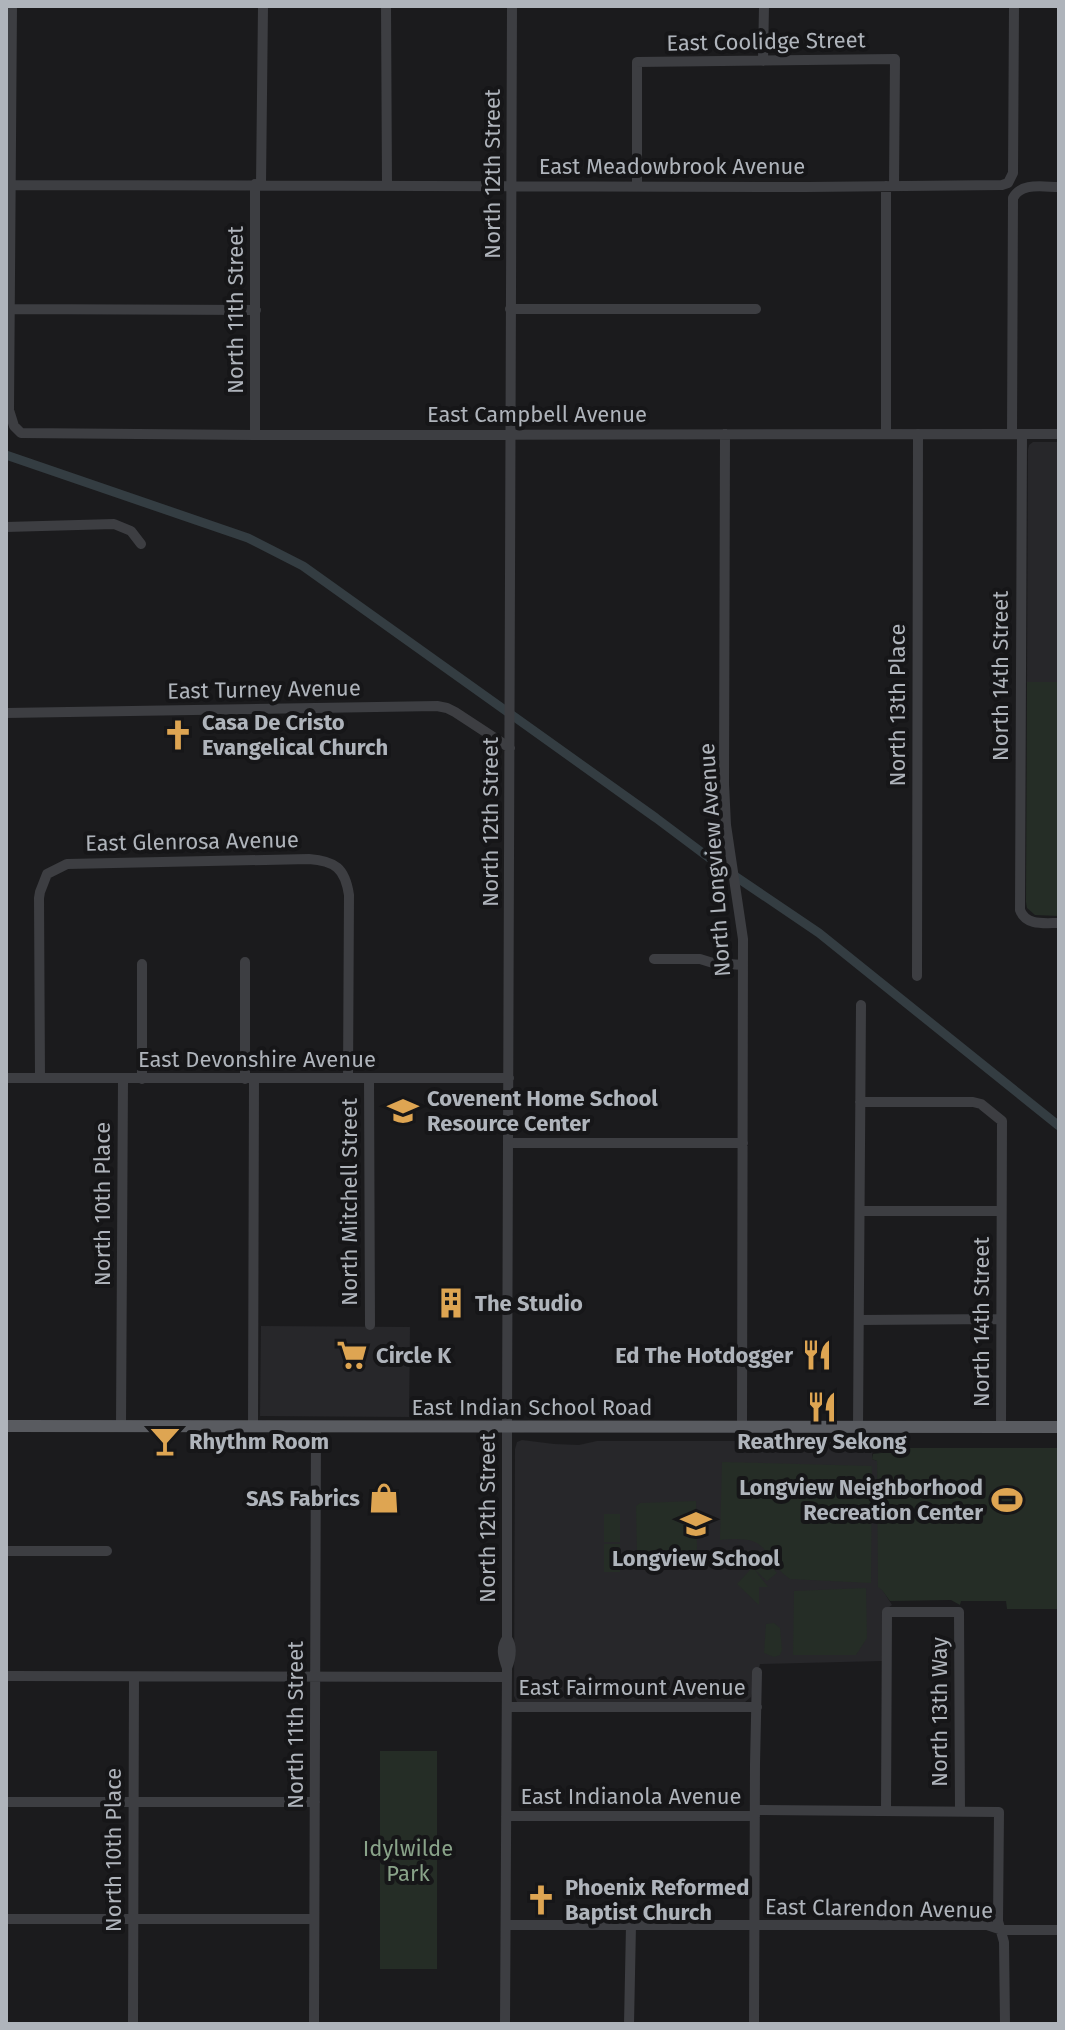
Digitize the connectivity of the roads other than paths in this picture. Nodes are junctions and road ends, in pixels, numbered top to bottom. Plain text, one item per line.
1 (12, 6) edge
2 (263, 6) edge
3 (386, 6) edge
4 (512, 6) edge
5 (764, 6) edge
6 (1014, 6) edge
7 (763, 61) junction
8 (258, 184) junction
9 (8, 185) edge
10 (387, 185) junction
11 (512, 185) junction
12 (637, 186) junction
13 (890, 186) junction
14 (1059, 187) edge
15 (8, 309) edge
16 (510, 309) junction
17 (756, 309) dead end
18 (256, 310) junction
19 (511, 434) junction
20 (725, 434) junction
21 (886, 434) junction
22 (918, 434) junction
23 (1017, 434) junction
24 (1059, 434) edge
25 (255, 435) junction
26 (6, 527) edge
27 (141, 544) dead end
28 (6, 713) edge
29 (510, 748) junction
30 (1059, 923) edge
31 (654, 959) dead end
32 (245, 962) dead end
33 (142, 964) dead end
34 (743, 965) junction
35 (917, 976) dead end
36 (861, 1005) dead end
37 (6, 1078) edge
38 (40, 1078) junction
39 (348, 1078) junction
40 (369, 1078) junction
41 (509, 1078) junction
42 (123, 1079) junction
43 (142, 1079) junction
44 (250, 1079) junction
45 (860, 1102) junction
46 (509, 1143) junction
47 (743, 1143) junction
48 (860, 1211) junction
49 (1001, 1211) junction
50 (1001, 1319) junction
51 (859, 1320) junction
52 (370, 1325) dead end
53 (6, 1426) edge
54 (121, 1426) junction
55 (742, 1426) junction
56 (253, 1427) junction
57 (316, 1427) junction
58 (858, 1427) junction
59 (1001, 1427) junction
60 (1059, 1427) edge
61 (507, 1428) junction
62 (6, 1551) edge
63 (107, 1551) dead end
64 (507, 1672) junction
65 (757, 1672) dead end
66 (6, 1676) edge
67 (316, 1676) junction
68 (134, 1677) junction
69 (507, 1707) junction
70 (757, 1707) junction
71 (6, 1802) edge
72 (134, 1802) junction
73 (315, 1802) junction
74 (886, 1811) junction
75 (960, 1812) junction
76 (755, 1813) junction
77 (506, 1816) junction
78 (133, 1918) junction
79 (6, 1919) edge
80 (314, 1919) junction
81 (506, 1925) junction
82 (631, 1925) junction
83 (754, 1925) junction
84 (1002, 1930) junction
85 (1059, 1930) edge
86 (133, 2024) edge
87 (314, 2024) edge
88 (505, 2024) edge
89 (629, 2024) edge
90 (754, 2024) edge
91 (1005, 2024) edge

1 - 9 street
2 - 8 street, North 11th Street
3 - 10 street
4 - 11 street, North 12th Street
5 - 7 street
6 - 13 street, East Meadowbrook Avenue
7 - 12 street, East Coolidge Street
7 - 13 street, East Coolidge Street
8 - 9 street, East Meadowbrook Avenue
8 - 10 street, East Meadowbrook Avenue
8 - 18 street, North 11th Street
9 - 15 street
10 - 11 street, East Meadowbrook Avenue
11 - 12 street, East Meadowbrook Avenue
11 - 16 street, North 12th Street
12 - 13 street, East Meadowbrook Avenue
13 - 21 street
14 - 23 street, North 14th Street
15 - 18 street
15 - 25 street, East Campbell Avenue
16 - 17 street
16 - 19 street, North 12th Street
18 - 25 street, North 11th Street
19 - 20 street, East Campbell Avenue
19 - 25 street, East Campbell Avenue
19 - 29 street, North 12th Street
20 - 21 street, East Campbell Avenue
20 - 34 street, North Longview Avenue
21 - 22 street, East Campbell Avenue
22 - 23 street, East Campbell Avenue
22 - 35 street, North 13th Place
23 - 24 street, East Campbell Avenue
23 - 30 street, North 14th Street
26 - 27 street
28 - 29 street, East Turney Avenue
29 - 41 street, North 12th Street
31 - 34 street
32 - 44 street
33 - 43 street
34 - 47 street, North Longview Avenue
36 - 45 street
37 - 38 street, East Devonshire Avenue
38 - 39 street, East Glenrosa Avenue
38 - 42 street, East Devonshire Avenue
39 - 40 street, East Devonshire Avenue
39 - 44 street, East Devonshire Avenue
40 - 41 street, East Devonshire Avenue
40 - 52 street, North Mitchell Street
41 - 46 street, North 12th Street
42 - 43 street, East Devonshire Avenue
42 - 54 street, North 10th Place
43 - 44 street, East Devonshire Avenue
44 - 56 street
45 - 48 street
45 - 49 street, North 14th Street
46 - 47 street
46 - 61 street, North 12th Street
47 - 55 street, North Longview Avenue
48 - 49 street
48 - 51 street
49 - 50 street, North 14th Street
50 - 51 street
50 - 59 street, North 14th Street
51 - 58 street
53 - 54 main road, East Indian School Road
54 - 56 main road, East Indian School Road
55 - 58 main road, East Indian School Road
55 - 61 main road, East Indian School Road
56 - 57 main road, East Indian School Road
57 - 61 main road, East Indian School Road
57 - 67 street, North 11th Street
58 - 59 main road, East Indian School Road
59 - 60 main road, East Indian School Road
61 - 64 street, North 12th Street
62 - 63 street
64 - 67 street, East Fairmount Avenue
64 - 69 street, North 12th Street
65 - 70 street
66 - 68 street, East Fairmount Avenue
67 - 68 street, East Fairmount Avenue
67 - 73 street, North 11th Street
68 - 72 street, North 10th Place
69 - 70 street, East Fairmount Avenue
69 - 77 street, North 12th Street
70 - 76 street
71 - 72 street
72 - 73 street
72 - 78 street, North 10th Place
73 - 80 street, North 11th Street
74 - 75 street, East Indianola Avenue
74 - 75 street, North 13th Way
74 - 76 street, East Indianola Avenue
75 - 84 street, East Indianola Avenue
76 - 77 street, East Indianola Avenue
76 - 83 street
77 - 81 street, North 12th Street
78 - 79 street
78 - 80 street
78 - 86 street, North 10th Place
80 - 87 street, North 11th Street
81 - 82 street, East Clarendon Avenue
81 - 88 street, North 12th Street
82 - 83 street, East Clarendon Avenue
82 - 89 street
83 - 84 street, East Clarendon Avenue
83 - 90 street
84 - 85 street, East Clarendon Avenue
84 - 91 street

